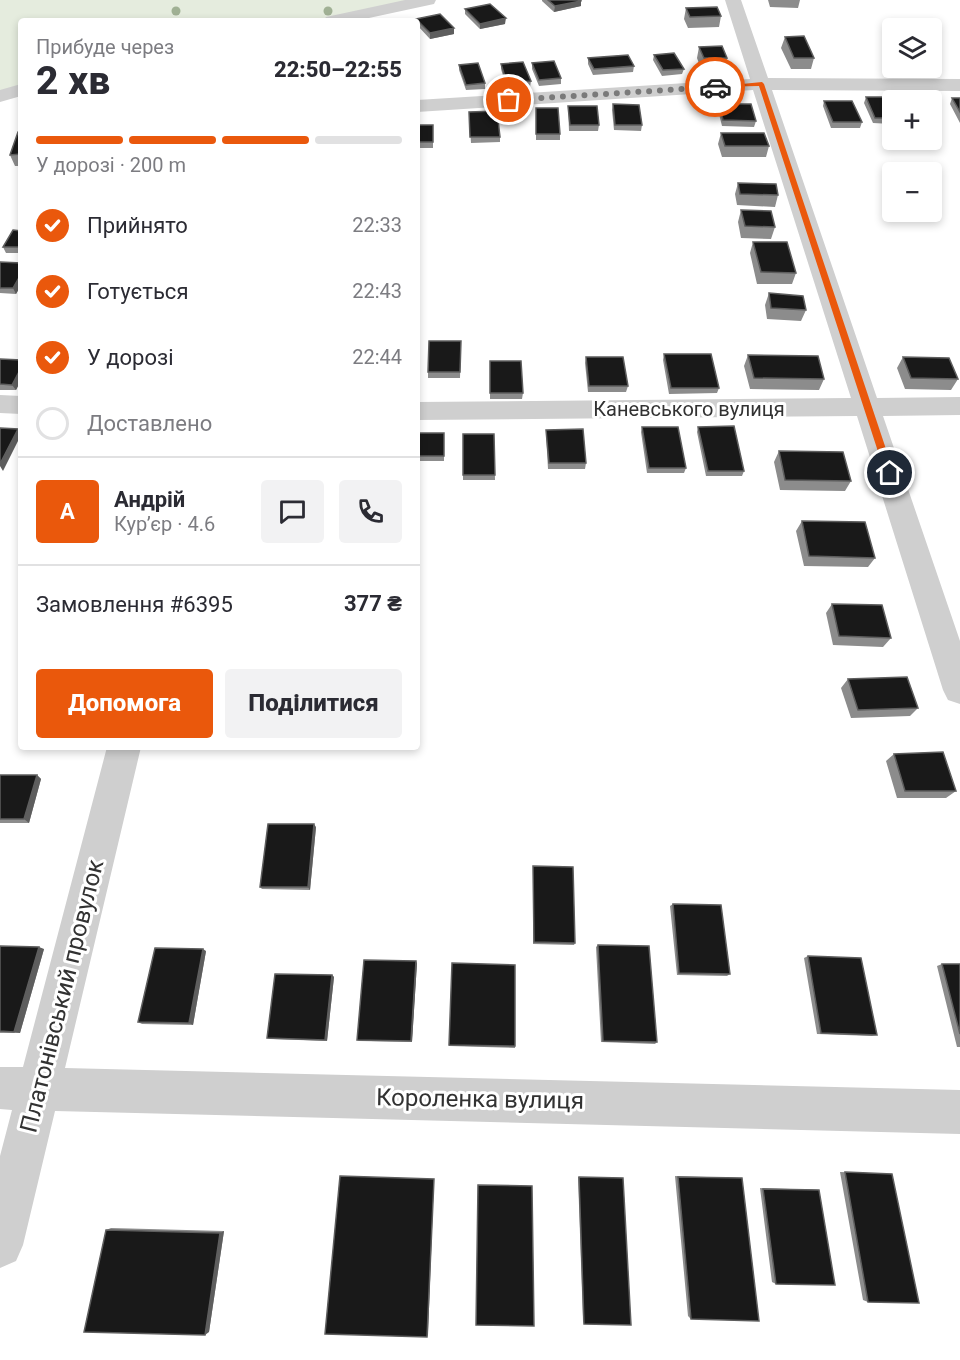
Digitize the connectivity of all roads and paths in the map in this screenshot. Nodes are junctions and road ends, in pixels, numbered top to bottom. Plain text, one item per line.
1 (428, 0) edge
2 (733, 0) edge
3 (346, 18) edge
4 (762, 84) junction
5 (960, 85) edge
6 (18, 91) edge
7 (0, 96) edge
8 (420, 106) edge
9 (0, 404) edge
10 (18, 405) edge
11 (960, 406) edge
12 (868, 408) junction
13 (420, 411) edge
14 (960, 690) edge
15 (123, 750) edge
16 (19, 1088) edge
17 (960, 1112) edge
18 (0, 1245) edge

1 - 3 street
2 - 4 street
4 - 5 street
4 - 8 street
4 - 12 street
6 - 7 street
9 - 10 street
11 - 12 street, Каневського вулиця
12 - 13 street, Каневського вулиця
12 - 14 street
15 - 16 street, Платонівський провулок
16 - 17 street, Короленка вулиця
16 - 18 street, Платонівський провулок

